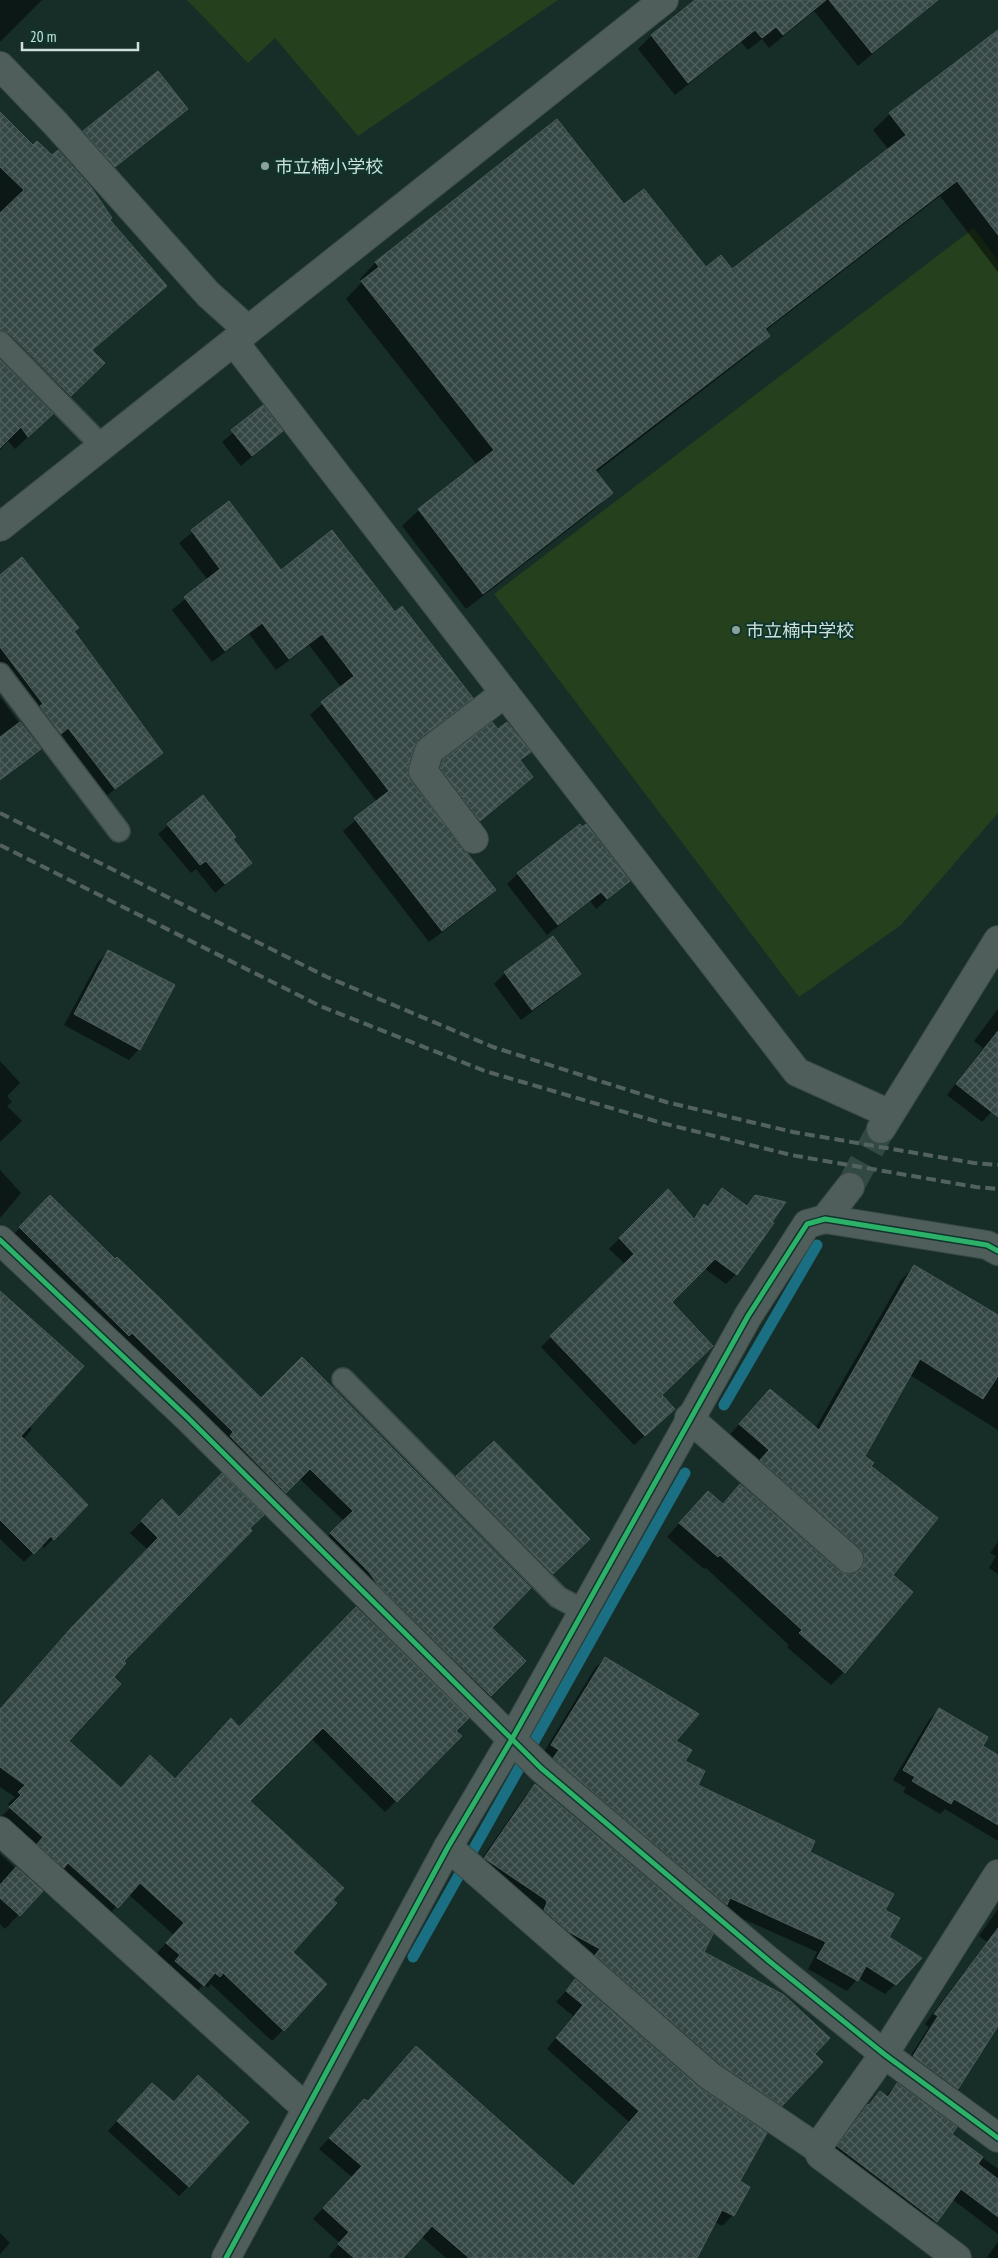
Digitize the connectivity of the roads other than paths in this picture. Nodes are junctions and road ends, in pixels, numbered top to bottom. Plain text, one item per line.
1 (664, 0) edge
2 (0, 66) edge
3 (241, 336) junction
4 (0, 342) edge
5 (102, 446) junction
6 (0, 527) edge
7 (0, 674) edge
8 (505, 693) junction
9 (119, 831) dead end
10 (474, 839) dead end
11 (994, 955) edge
12 (850, 1187) tunnel mouth
13 (825, 1219) junction
14 (0, 1241) edge
15 (998, 1251) edge
16 (343, 1379) dead end
17 (689, 1418) junction
18 (849, 1559) dead end
19 (582, 1610) junction
20 (512, 1739) junction
21 (0, 1831) edge
22 (448, 1848) junction
23 (998, 1874) edge
24 (884, 2054) junction
25 (306, 2108) junction
26 (998, 2138) edge
27 (817, 2148) junction
28 (226, 2258) edge
29 (957, 2258) edge

1 - 3 street
2 - 3 street
3 - 5 street
3 - 8 street
4 - 5 lane
5 - 6 street
7 - 9 lane
8 - 10 street
8 - 11 street
12 - 13 street
13 - 15 street
13 - 17 street
14 - 20 street
16 - 19 lane
17 - 18 street
17 - 19 street
19 - 20 street
20 - 22 street
20 - 24 street
21 - 25 street
22 - 25 street
22 - 27 street
23 - 24 street
24 - 26 street
24 - 27 street
25 - 28 street
27 - 29 street

